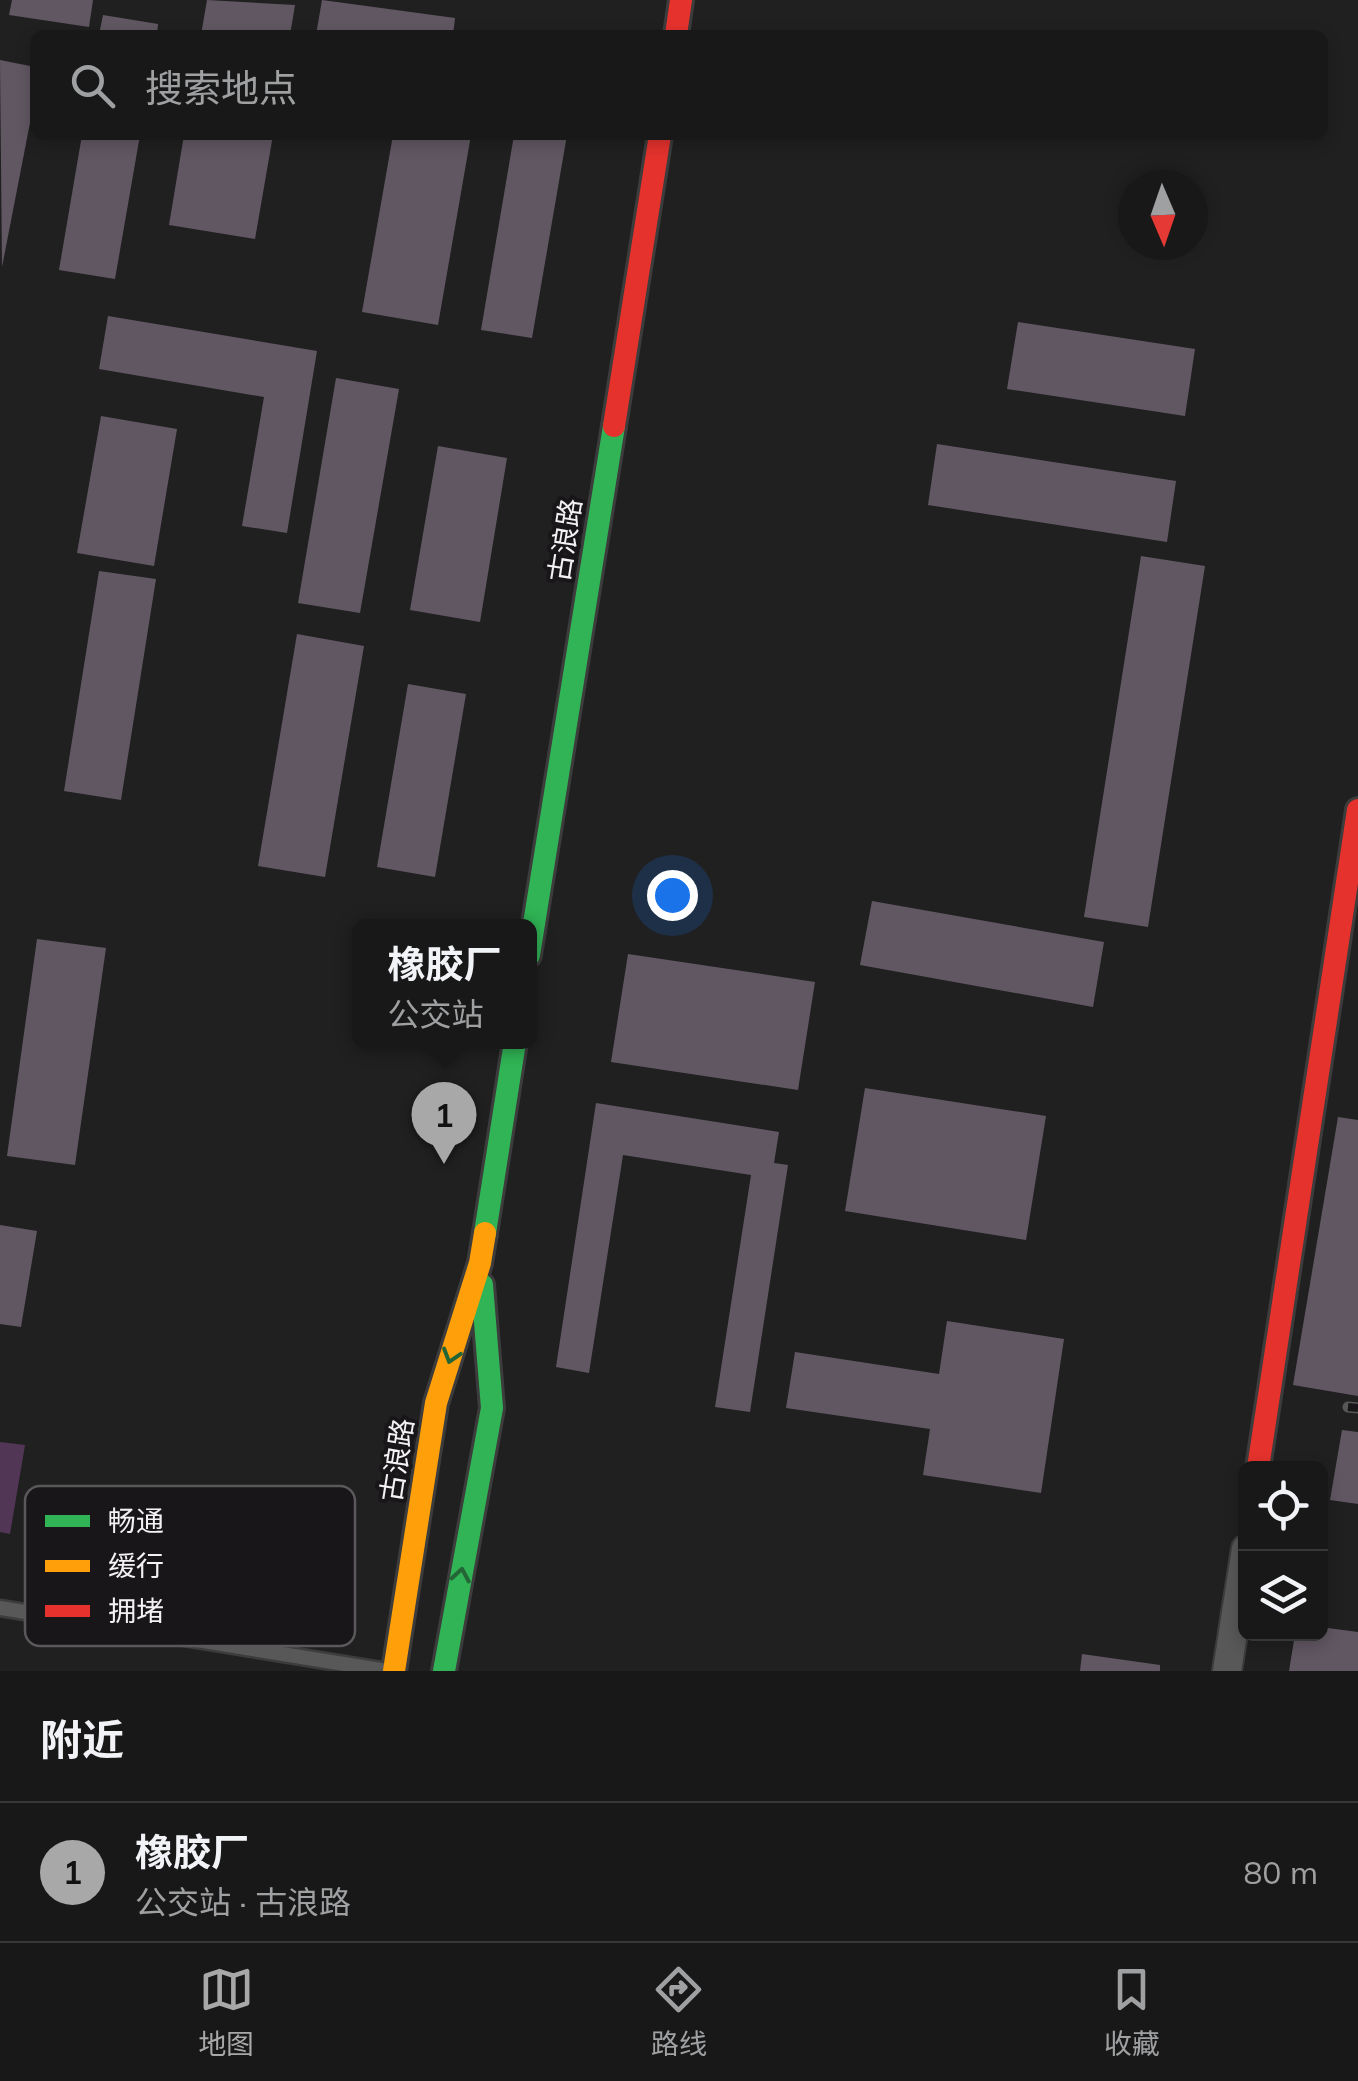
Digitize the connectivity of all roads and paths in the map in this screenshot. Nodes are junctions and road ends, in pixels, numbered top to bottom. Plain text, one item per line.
1 (681, 0) edge
2 (677, 30) edge
3 (659, 140) edge
4 (1358, 810) edge
5 (535, 919) edge
6 (514, 1049) edge
7 (480, 1263) junction
8 (1259, 1461) edge
9 (1246, 1551) edge
10 (0, 1608) edge
11 (25, 1612) edge
12 (235, 1646) edge
13 (390, 1671) edge
14 (444, 1671) edge
15 (1227, 1671) edge

1 - 2 main road
3 - 5 main road, 古浪路
4 - 8 main road
6 - 7 main road, 古浪路
7 -> 13 main road, 古浪路
14 -> 7 main road, 古浪路
9 - 15 street
10 - 11 lane
12 - 13 lane

